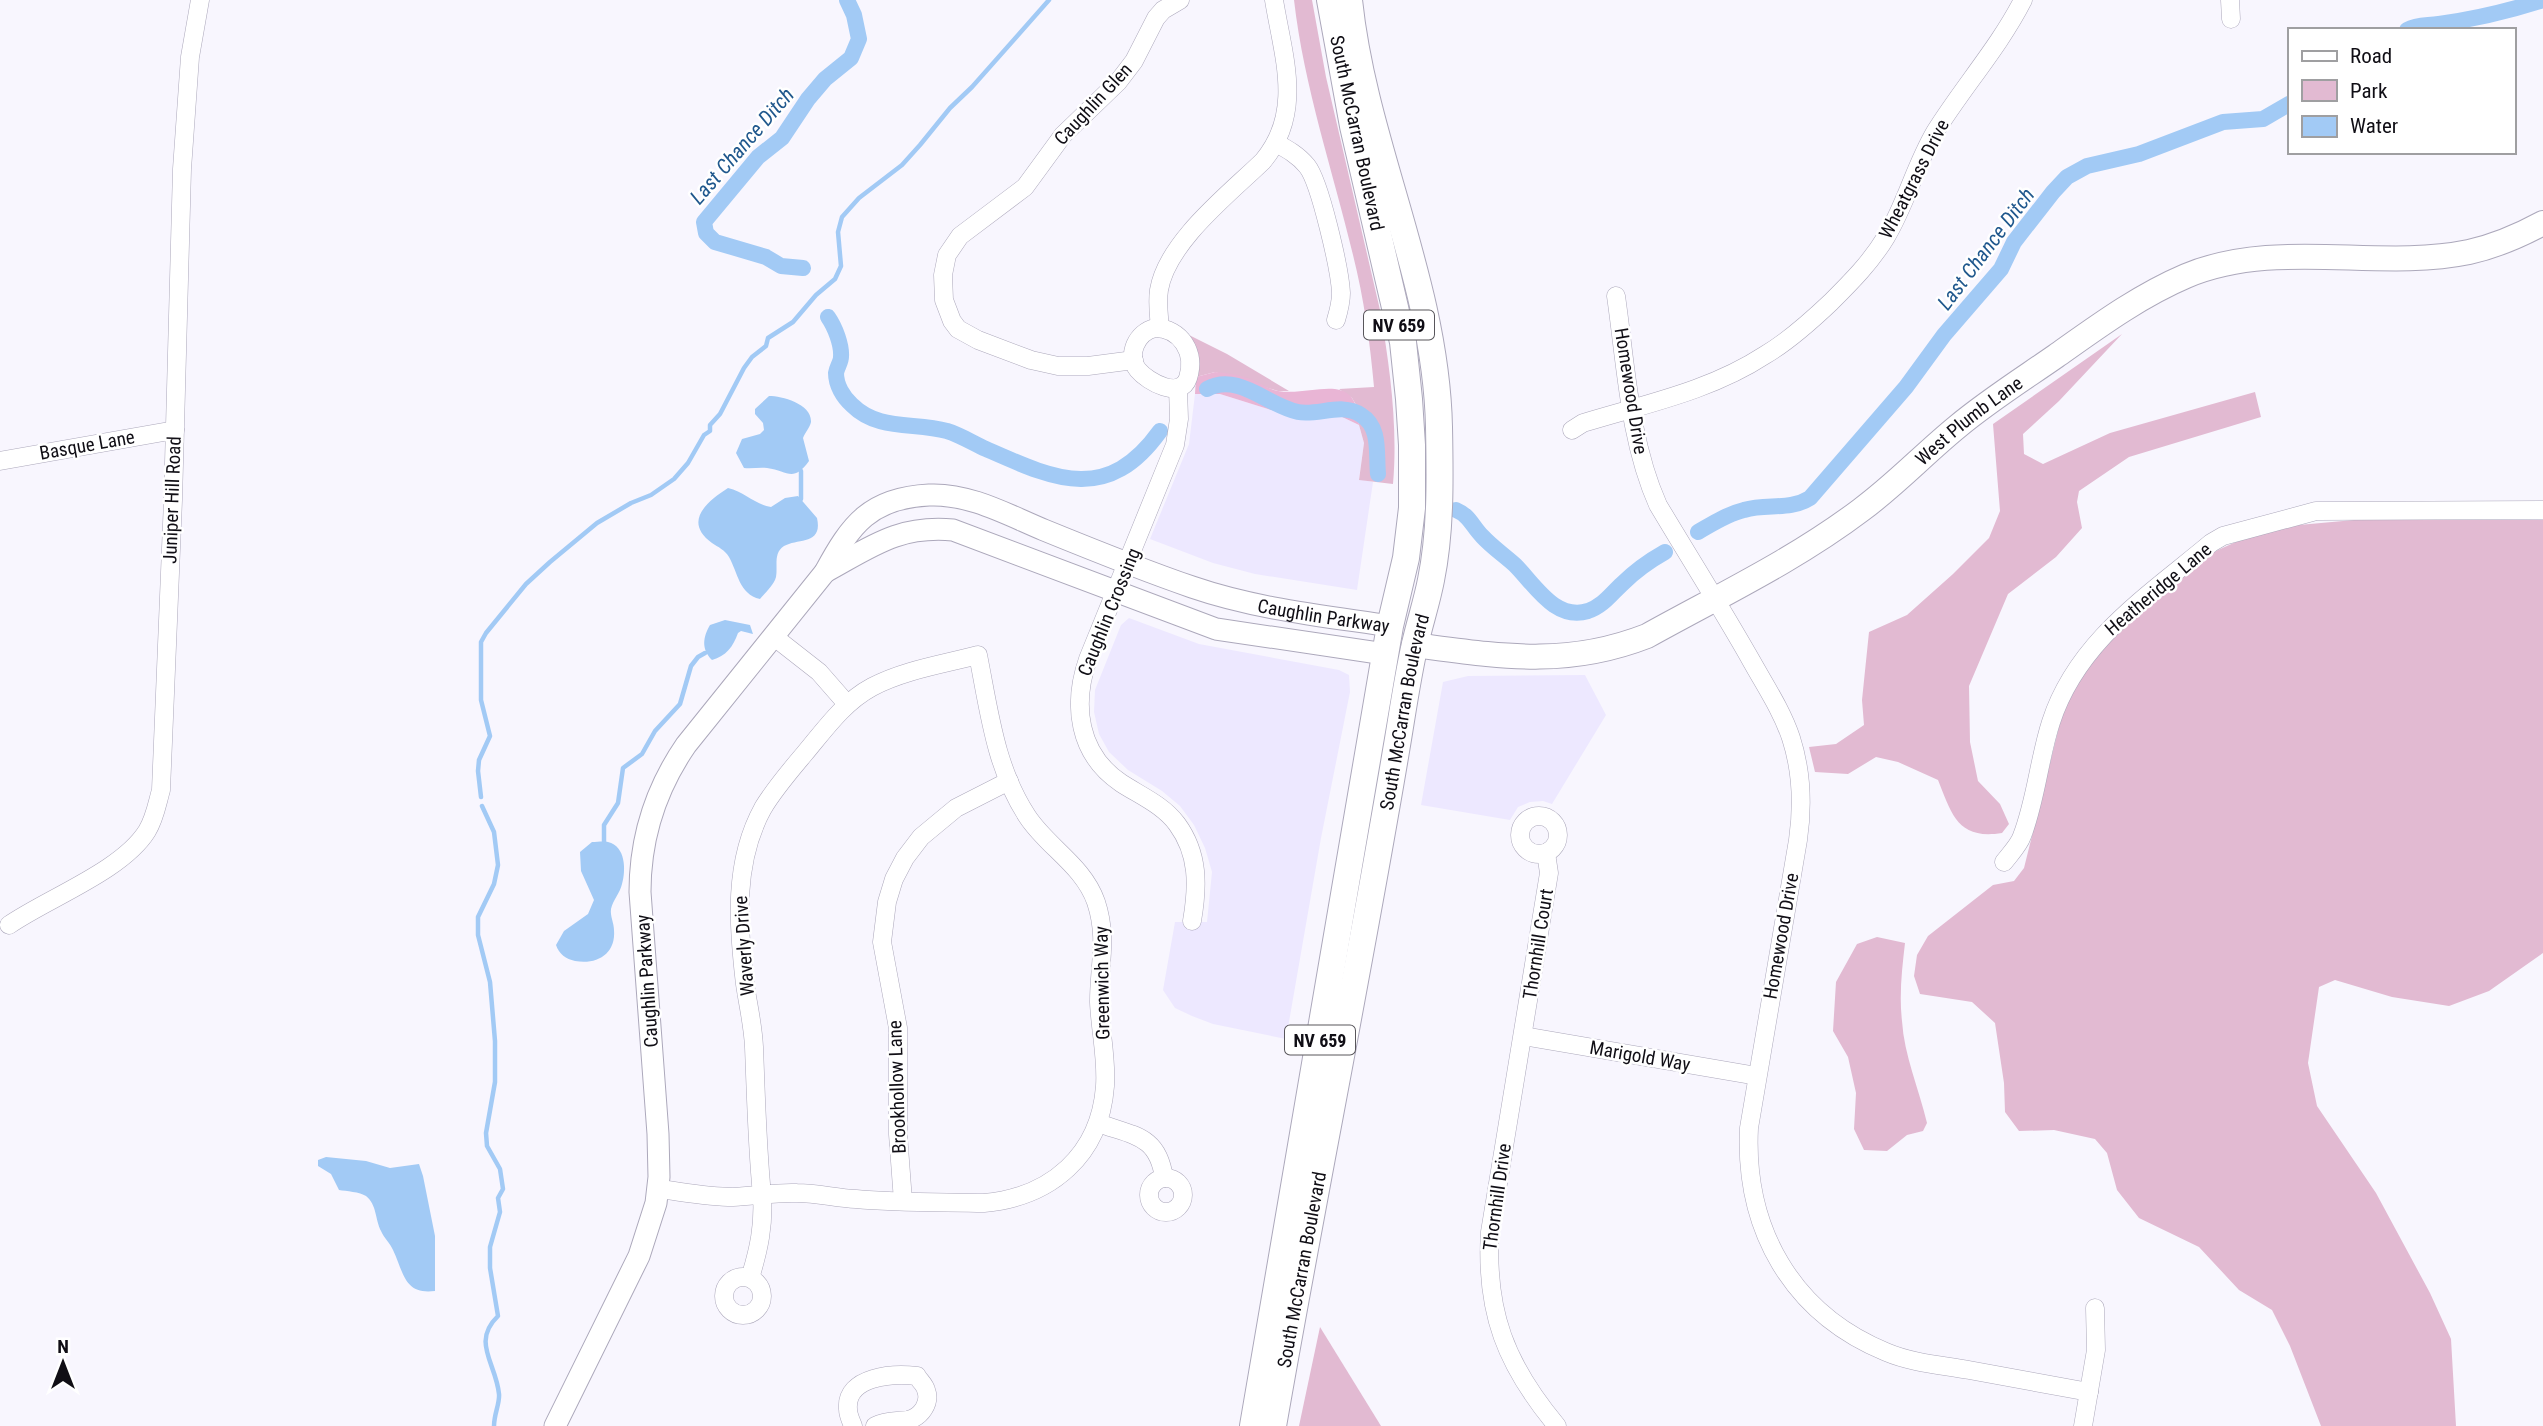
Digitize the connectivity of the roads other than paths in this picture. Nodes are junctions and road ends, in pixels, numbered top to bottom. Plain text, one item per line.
1 (200, 0) edge
2 (1181, 0) edge
3 (1274, 0) edge
4 (1329, 0) edge
5 (1349, 0) edge
6 (2023, 0) edge
7 (2230, 0) edge
8 (2231, 19) dead end
9 (1276, 143) junction
10 (2543, 223) edge
11 (1616, 296) dead end
12 (1336, 320) dead end
13 (1160, 328) junction
14 (1134, 359) junction
15 (1178, 388) junction
16 (1632, 408) junction
17 (175, 430) junction
18 (1572, 430) dead end
19 (0, 461) edge
20 (2543, 510) edge
21 (1127, 564) junction
22 (825, 572) junction
23 (1115, 593) junction
24 (1716, 598) junction
25 (1390, 626) junction
26 (773, 636) junction
27 (1414, 646) junction
28 (1385, 654) junction
29 (978, 655) joint
30 (847, 704) junction
31 (1009, 781) junction
32 (1546, 853) dead end
33 (2004, 862) dead end
34 (1192, 921) dead end
35 (9, 925) dead end
36 (1524, 1036) junction
37 (1757, 1076) junction
38 (1098, 1122) junction
39 (1164, 1178) dead end
40 (659, 1189) junction
41 (762, 1195) junction
42 (903, 1201) junction
43 (750, 1278) dead end
44 (2095, 1308) dead end
45 (2089, 1392) junction
46 (555, 1426) edge
47 (853, 1426) edge
48 (875, 1426) edge
49 (1253, 1426) edge
50 (1273, 1426) edge
51 (1557, 1426) edge
52 (2083, 1426) edge

1 - 17 street, Juniper Hill Road
2 - 14 street, Caughlin Glen
3 - 9 street
4 - 25 main road, South McCarran Boulevard / NV 659
5 - 27 main road, South McCarran Boulevard / NV 659
6 - 16 street, Wheatgrass Drive
7 - 8 street
9 - 12 street
9 - 13 street
10 - 24 main road, West Plumb Lane
11 - 16 street, Homewood Drive
13 - 14 street
13 - 15 street
14 - 15 street
15 - 21 street, Caughlin Crossing
16 - 18 street, Wheatgrass Drive
16 - 24 street, Homewood Drive
17 - 19 street, Basque Lane
17 - 35 street, Juniper Hill Road
20 - 33 street, Heatheridge Lane
21 - 22 street, Caughlin Parkway
21 - 23 street, Caughlin Crossing
21 - 25 street, Caughlin Parkway
22 - 23 street, Caughlin Parkway
22 - 26 street, Caughlin Parkway
23 - 28 street, Caughlin Parkway
23 - 34 street, Caughlin Crossing
24 - 27 main road, West Plumb Lane
24 - 37 street, Homewood Drive
25 - 27 main road, Caughlin Parkway
25 - 28 main road, South McCarran Boulevard / NV 659
26 - 30 street
26 - 40 street, Caughlin Parkway
27 - 28 main road, Caughlin Parkway
27 - 50 main road, South McCarran Boulevard / NV 659
28 - 49 main road, South McCarran Boulevard / NV 659
29 - 30 street, Waverly Drive
29 - 31 street, Greenwich Way
30 - 41 street, Waverly Drive
31 - 38 street, Greenwich Way
31 - 42 street, Brookhollow Lane
32 - 36 street, Thornhill Court
36 - 37 street, Marigold Way
36 - 51 street, Thornhill Drive
37 - 45 street, Homewood Drive
38 - 39 street
38 - 42 street, Greenwich Way
40 - 41 street, Greenwich Way
40 - 46 street, Caughlin Parkway
41 - 42 street, Greenwich Way
41 - 43 street, Waverly Drive
44 - 45 street
45 - 52 street
47 - 48 street

